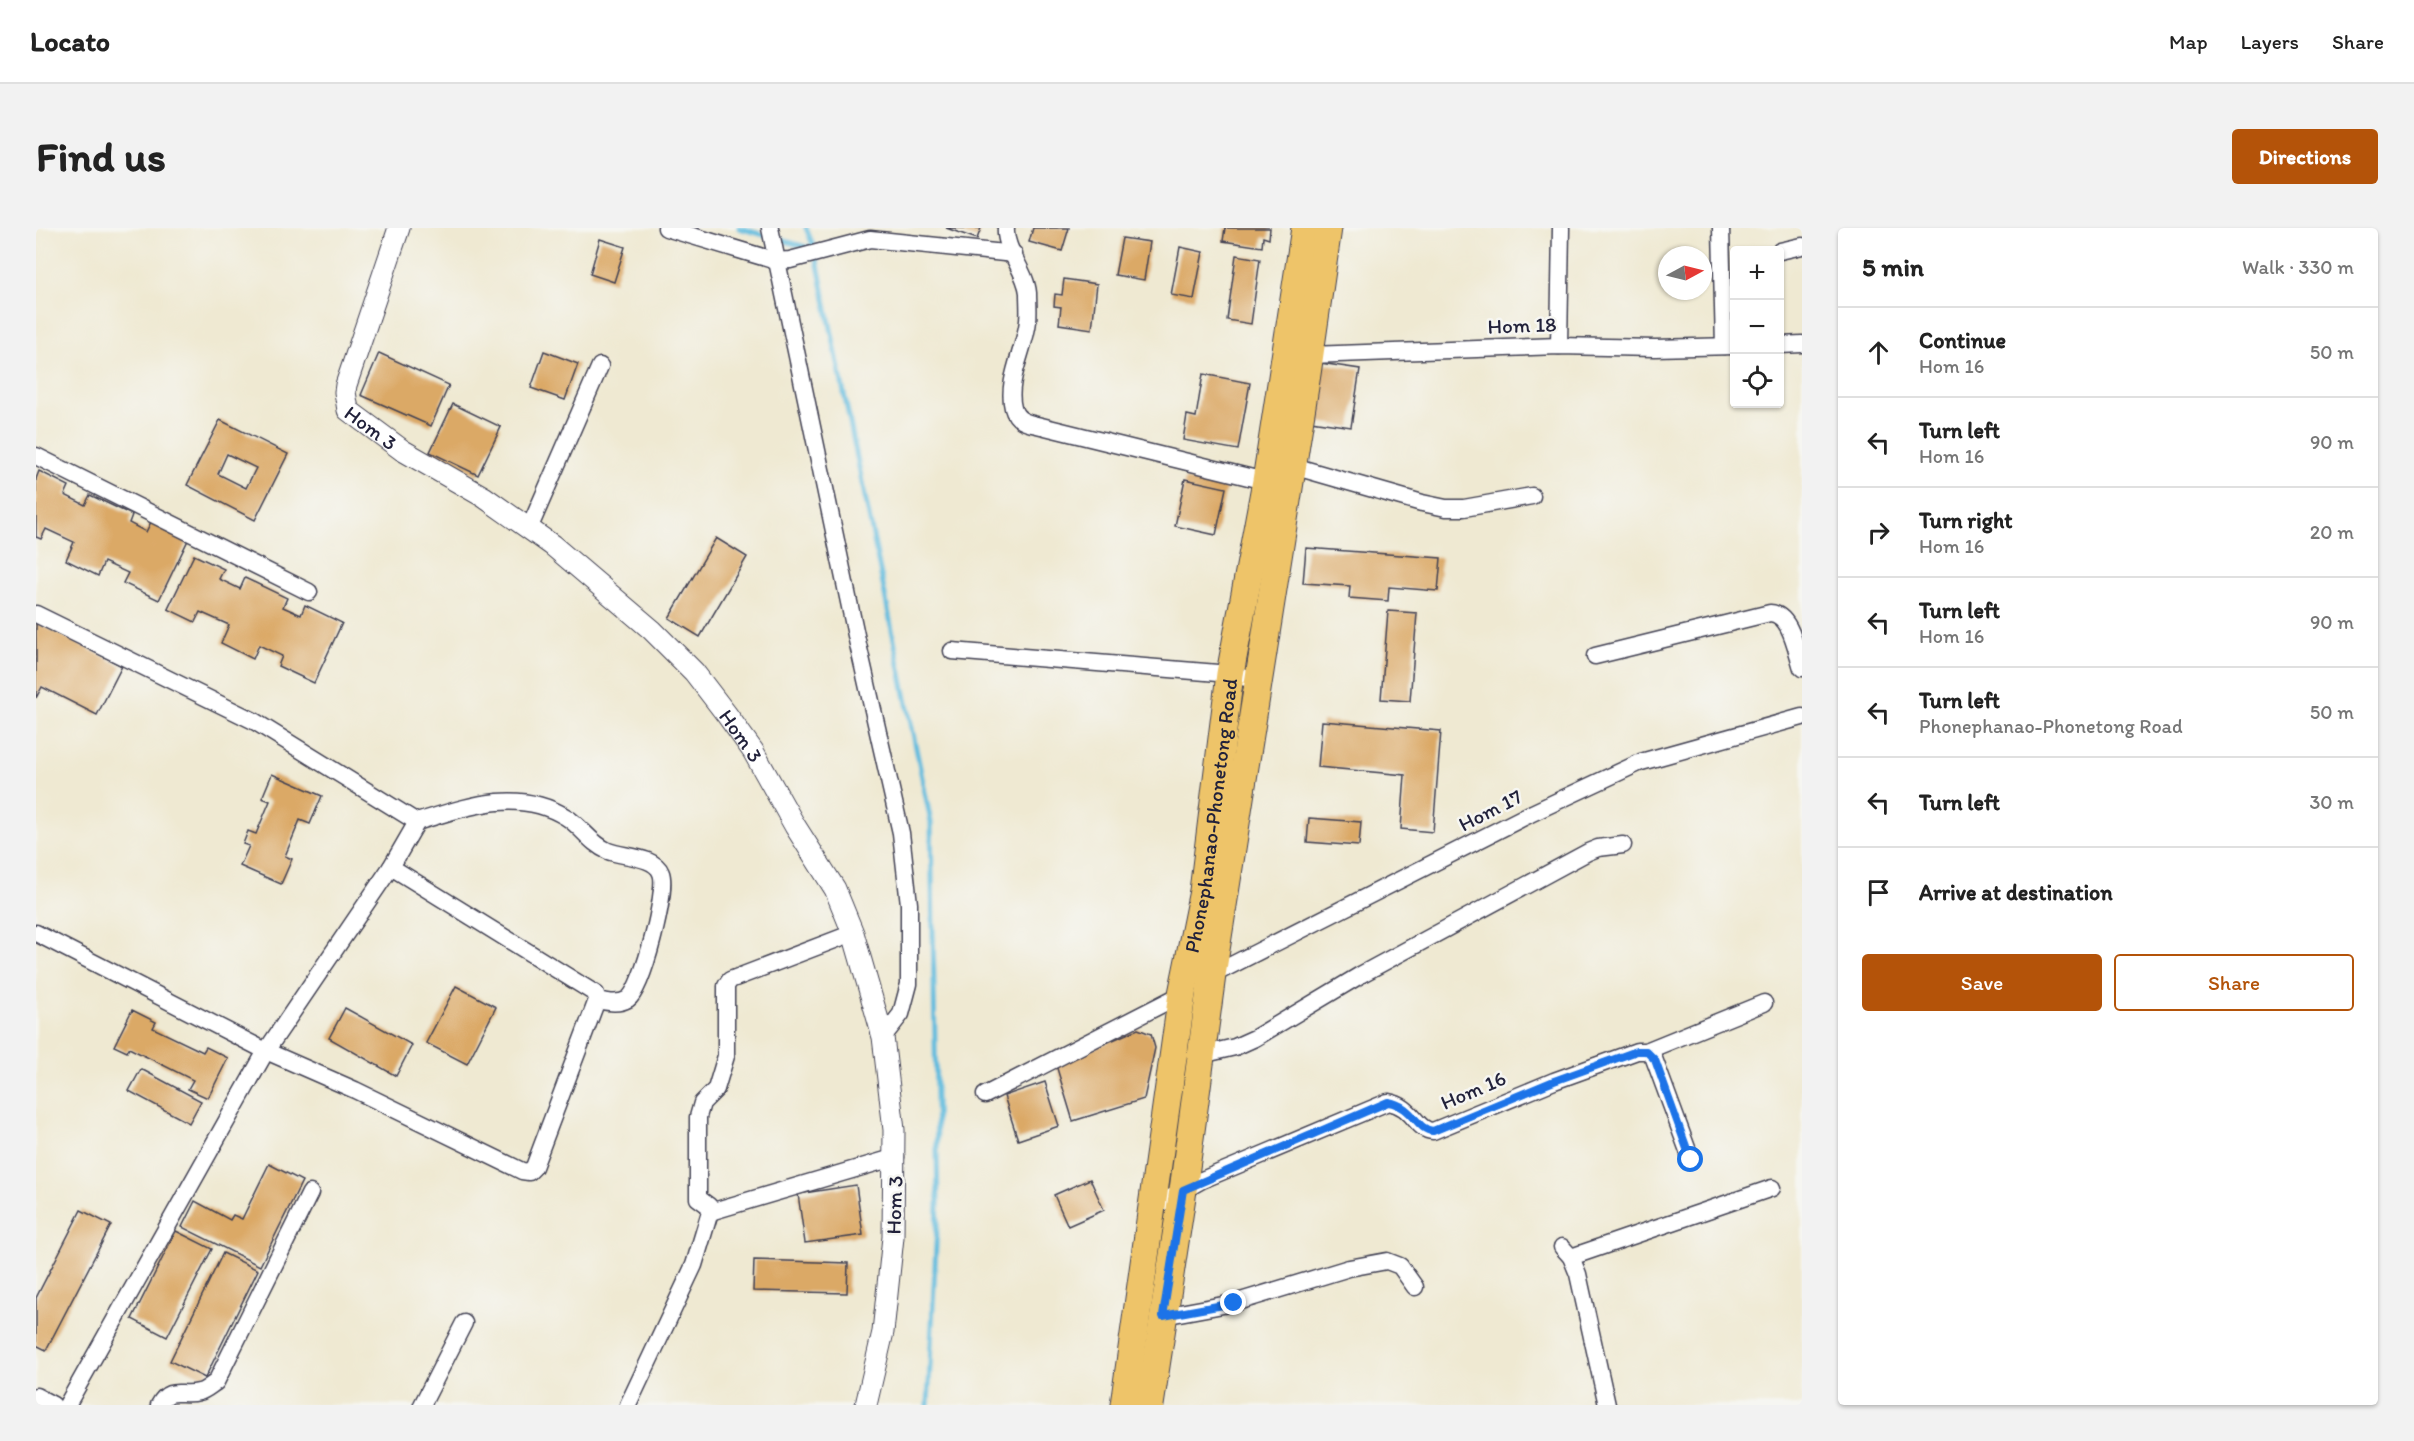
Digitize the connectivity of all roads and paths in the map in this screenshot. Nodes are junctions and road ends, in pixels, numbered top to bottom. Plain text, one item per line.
1 (399, 228) edge
2 (666, 228) edge
3 (771, 228) edge
4 (1006, 228) edge
5 (1305, 228) edge
6 (1328, 228) edge
7 (1561, 228) edge
8 (1721, 228) edge
9 (866, 237) edge
10 (1802, 246) edge
11 (1784, 250) edge
12 (1014, 254) junction
13 (780, 256) junction
14 (1728, 257) edge
15 (1802, 344) edge
16 (1784, 345) edge
17 (1559, 346) junction
18 (1729, 346) edge
19 (1310, 355) junction
20 (600, 366) dead end
21 (36, 456) edge
22 (1282, 478) junction
23 (1532, 496) dead end
24 (529, 529) junction
25 (309, 592) dead end
26 (36, 614) edge
27 (952, 651) dead end
28 (1595, 656) dead end
29 (1802, 668) edge
30 (1230, 674) junction
31 (1258, 681) junction
32 (1802, 717) edge
33 (417, 822) junction
34 (1623, 845) dead end
35 (391, 867) junction
36 (1214, 893) junction
37 (36, 933) edge
38 (853, 933) junction
39 (1212, 975) junction
40 (1182, 994) junction
41 (597, 1000) junction
42 (1764, 1003) dead end
43 (883, 1037) junction
44 (266, 1051) junction
45 (1646, 1051) junction
46 (1201, 1055) junction
47 (985, 1095) dead end
48 (896, 1157) junction
49 (1691, 1160) dead end
50 (1772, 1188) dead end
51 (1183, 1190) junction
52 (310, 1193) dead end
53 (1154, 1208) junction
54 (710, 1212) junction
55 (1415, 1287) dead end
56 (1163, 1316) junction
57 (464, 1323) dead end
58 (36, 1396) edge
59 (52, 1405) edge
60 (67, 1405) edge
61 (159, 1405) edge
62 (422, 1405) edge
63 (628, 1405) edge
64 (866, 1405) edge
65 (1124, 1405) edge
66 (1150, 1405) edge
67 (1606, 1405) edge

1 - 24 street, Hom 3
2 - 13 street
3 - 13 street
4 - 12 street
5 - 22 main road, Phonephanao-Phonetong Road
6 - 19 main road, Phonephanao-Phonetong Road
7 - 17 street
8 - 14 street
9 - 12 street
9 - 13 street
10 - 11 street
12 - 22 street
13 - 43 street
14 - 18 street
15 - 16 street
17 - 18 street, Hom 18
17 - 19 street, Hom 18
19 - 22 main road, Phonephanao-Phonetong Road
20 - 24 street
21 - 25 street
22 - 23 street
22 - 30 main road, Phonephanao-Phonetong Road
22 - 31 main road, Phonephanao-Phonetong Road
24 - 38 street, Hom 3
26 - 33 street
27 - 30 street
28 - 29 street
30 - 31 street
30 - 36 main road, Phonephanao-Phonetong Road
31 - 36 main road, Phonephanao-Phonetong Road
32 - 39 street, Hom 17
33 - 35 street
33 - 41 street
34 - 46 street
35 - 41 street
35 - 44 street
36 - 39 main road, Phonephanao-Phonetong Road
36 - 40 main road, Phonephanao-Phonetong Road
37 - 44 street
38 - 43 street, Hom 3
38 - 54 street
39 - 46 main road, Phonephanao-Phonetong Road
40 - 47 street
40 - 53 main road, Phonephanao-Phonetong Road
41 - 44 street
42 - 45 street
43 - 48 street, Hom 3
44 - 60 street
45 - 49 street
45 - 51 street, Hom 16
46 - 51 main road, Phonephanao-Phonetong Road
48 - 54 street
48 - 64 street, Hom 3
50 - 67 street
51 - 53 street, Hom 16
51 - 56 main road, Phonephanao-Phonetong Road
52 - 61 street
53 - 65 main road, Phonephanao-Phonetong Road
54 - 63 street
55 - 56 street
56 - 66 main road, Phonephanao-Phonetong Road
57 - 62 street
58 - 59 street

